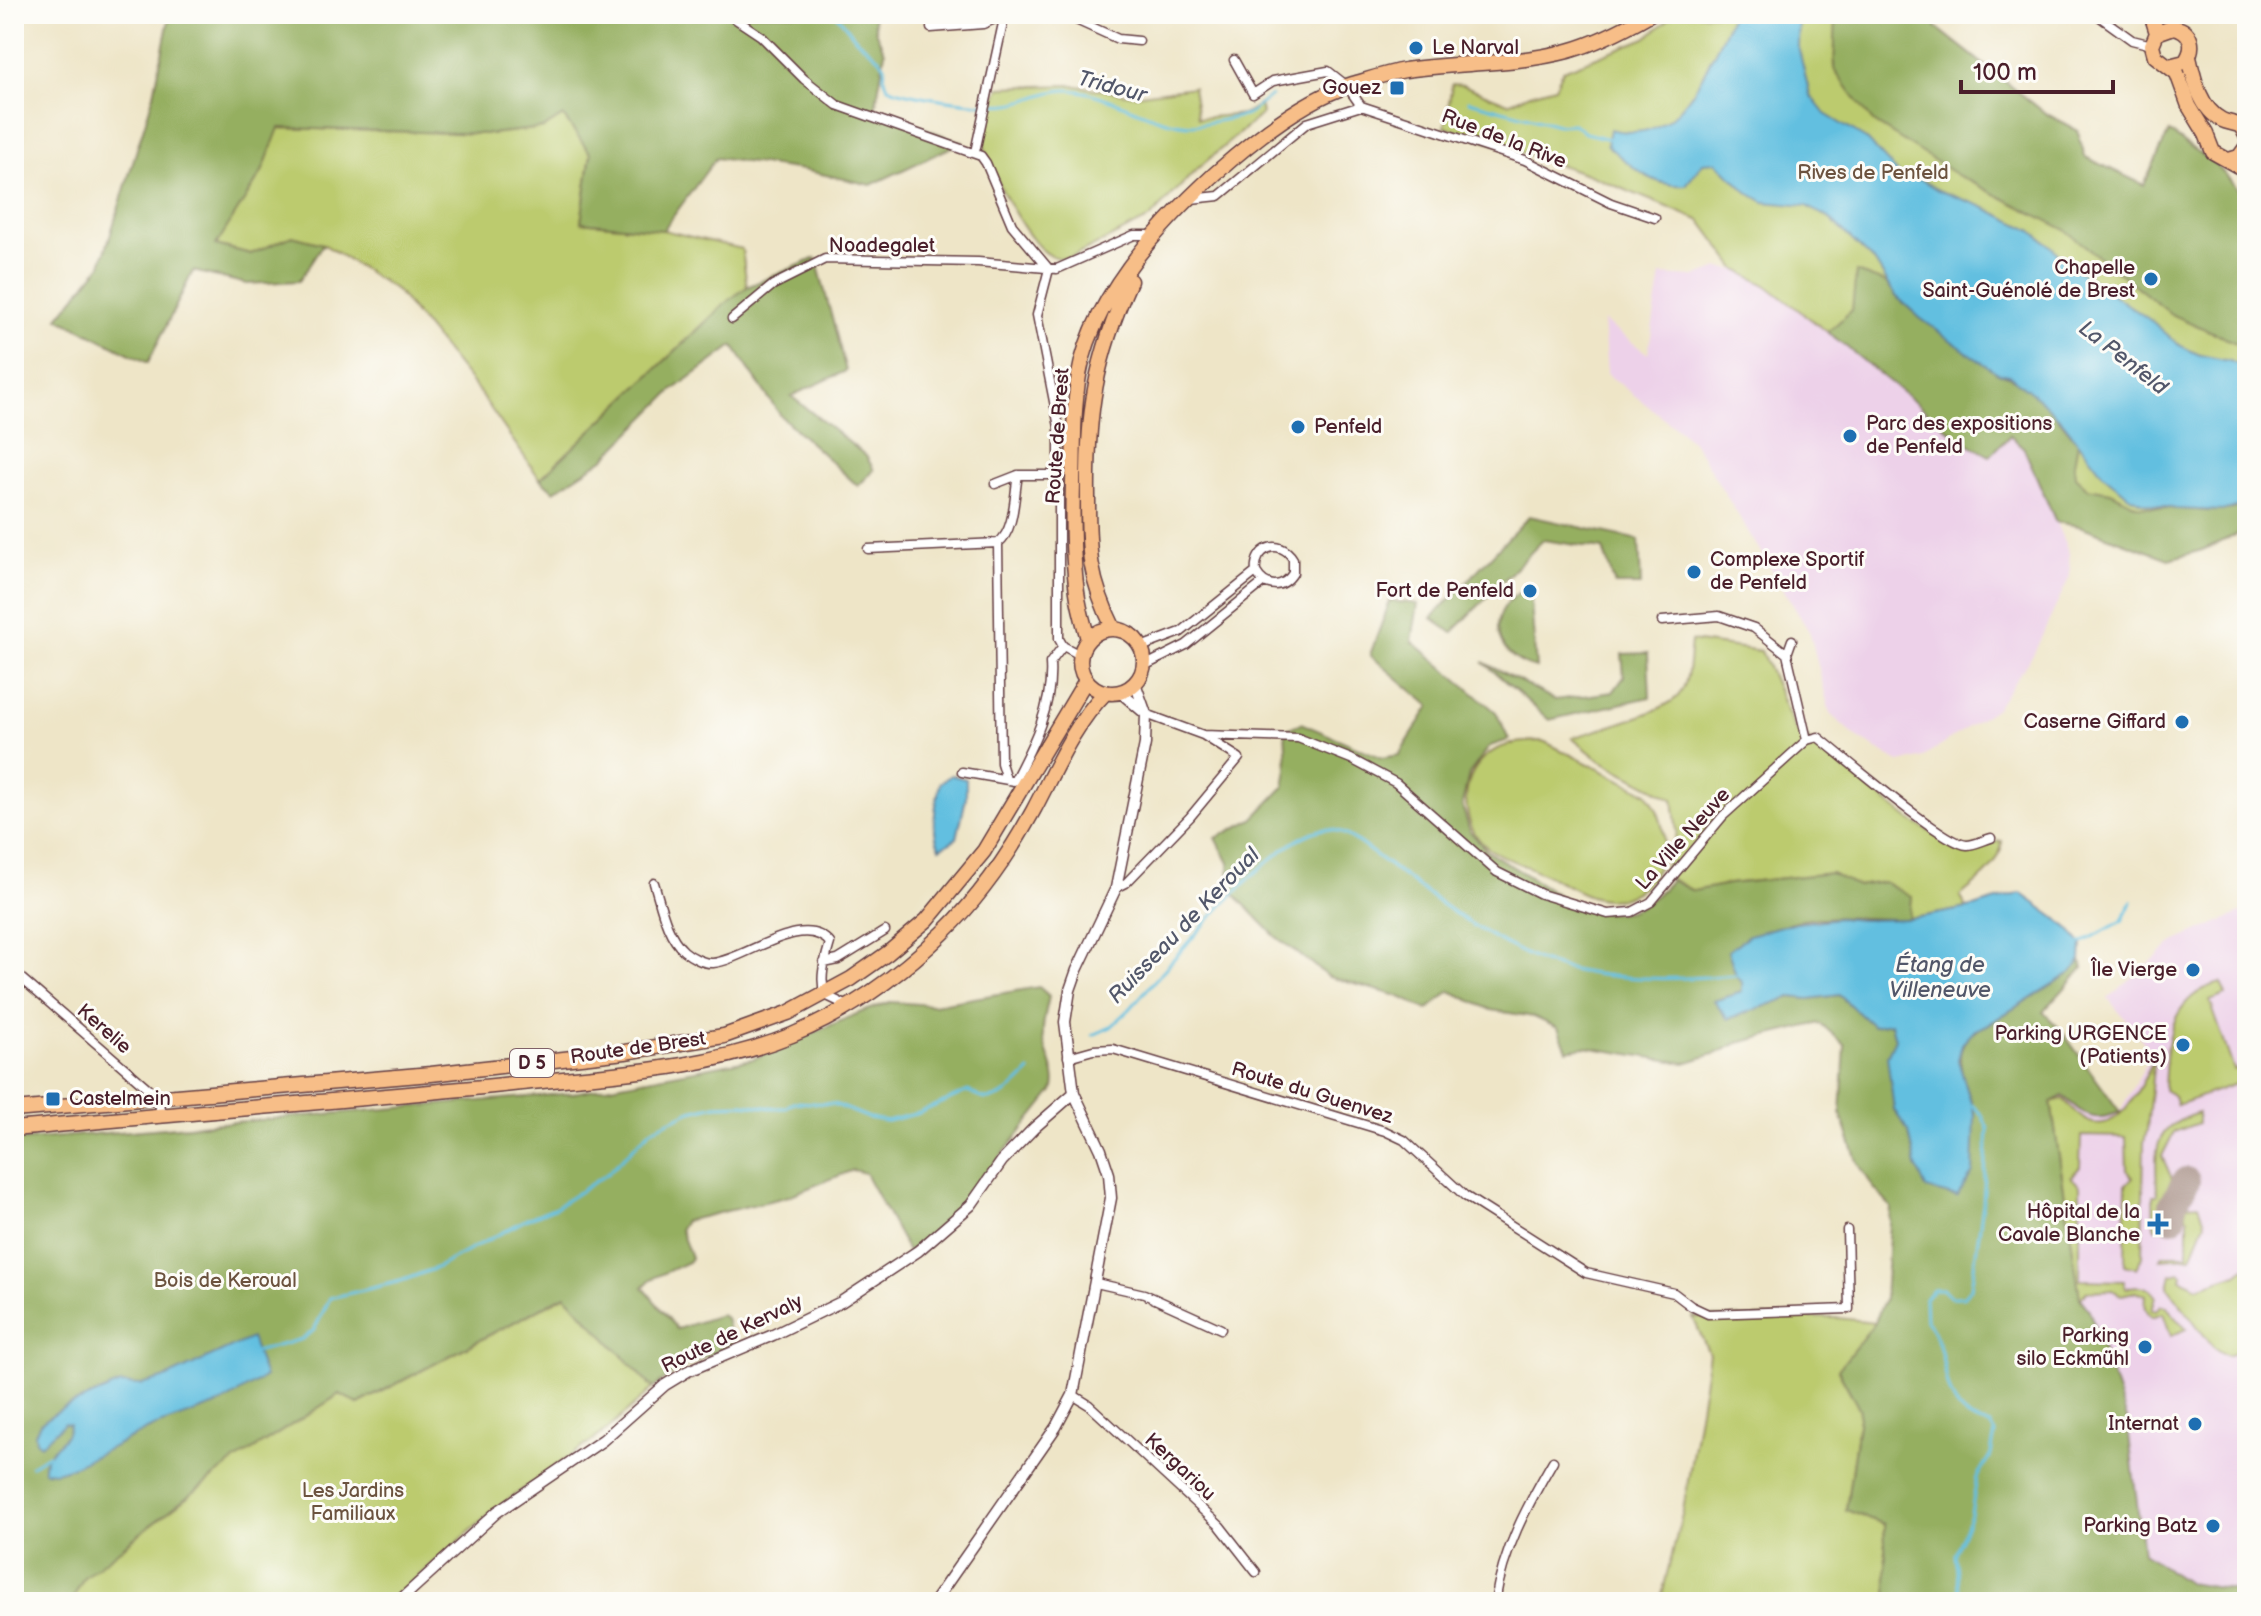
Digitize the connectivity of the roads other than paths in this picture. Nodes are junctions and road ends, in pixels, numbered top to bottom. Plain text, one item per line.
1 (728, 14) edge
2 (1005, 14) edge
3 (1063, 14) edge
4 (1650, 14) edge
5 (2096, 14) edge
6 (2151, 14) edge
7 (2172, 20) edge
8 (931, 28) dead end
9 (2155, 39) junction
10 (1139, 41) dead end
11 (2189, 57) junction
12 (1234, 60) dead end
13 (2169, 66) junction
14 (1347, 86) junction
15 (1361, 106) junction
16 (2237, 122) edge
17 (2209, 140) junction
18 (2247, 146) edge
19 (975, 152) junction
20 (2229, 160) junction
21 (2247, 171) edge
22 (1186, 200) junction
23 (1655, 218) dead end
24 (1153, 235) junction
25 (1144, 250) junction
26 (1049, 269) junction
27 (732, 319) dead end
28 (1018, 475) junction
29 (1060, 475) junction
30 (995, 484) dead end
31 (998, 543) junction
32 (868, 549) dead end
33 (1256, 572) junction
34 (1264, 582) junction
35 (1662, 621) dead end
36 (1114, 629) junction
37 (1088, 639) junction
38 (1792, 640) dead end
39 (1063, 646) junction
40 (1141, 647) junction
41 (1787, 654) junction
42 (1080, 655) junction
43 (1144, 666) junction
44 (1086, 680) junction
45 (1135, 683) junction
46 (1113, 692) junction
47 (1146, 714) junction
48 (1203, 735) junction
49 (1807, 740) junction
50 (962, 772) dead end
51 (1006, 779) junction
52 (1991, 838) dead end
53 (654, 883) dead end
54 (1116, 888) junction
55 (885, 931) dead end
56 (824, 963) junction
57 (14, 972) edge
58 (825, 995) junction
59 (848, 1006) junction
60 (1068, 1057) junction
61 (1074, 1093) junction
62 (158, 1097) junction
63 (14, 1110) edge
64 (161, 1115) junction
65 (14, 1129) edge
66 (1847, 1230) dead end
67 (1096, 1283) junction
68 (1221, 1329) dead end
69 (1073, 1395) junction
70 (1553, 1461) dead end
71 (1256, 1572) dead end
72 (398, 1602) edge
73 (934, 1602) edge
74 (1495, 1602) edge

1 - 19 street
2 - 8 street
2 - 19 street
3 - 10 street
4 - 14 main road, Route de Brest
5 - 9 street
6 - 9 main road
7 - 9 main road
7 - 11 main road
9 - 13 main road
11 - 13 main road
11 - 16 main road
12 - 14 street
13 - 17 main road
14 - 15 street
14 - 22 main road, Route de Brest
15 - 22 street
15 - 23 street, Rue de la Rive
16 - 17 main road
16 - 18 main road
17 - 20 main road
18 - 20 main road
19 - 26 street
20 - 21 main road
22 - 24 main road, Route de Brest
24 - 25 main road, Route de Brest
24 - 26 street
25 - 36 main road, Route de Brest
25 - 37 main road, Route de Brest
26 - 27 street, Noadegalet
26 - 29 street
28 - 29 street
28 - 30 street
28 - 31 street
29 - 39 street
31 - 32 street
31 - 51 street
33 - 34 street
33 - 34 street
33 - 40 street
34 - 43 street
35 - 41 street
36 - 37 main road
36 - 40 main road
37 - 42 main road
38 - 41 street
39 - 42 street
39 - 51 street
40 - 43 main road
41 - 49 street
42 - 44 main road
43 - 45 main road
44 - 46 main road
44 - 58 main road, Route de Brest / D 5
45 - 46 main road
45 - 47 street
46 - 47 street
46 - 59 main road, Route de Brest / D 5
47 - 48 street
47 - 54 street
48 - 49 street, La Ville Neuve
48 - 54 street
49 - 52 street
50 - 51 street
53 - 56 street
54 - 60 street
55 - 56 street
56 - 58 street
57 - 62 street, Kerelie
58 - 59 street
58 - 62 main road, Route de Brest / D 5
59 - 64 main road, Route de Brest / D 5
60 - 61 street
60 - 66 street, Route du Guenvez
61 - 67 street
61 - 72 street, Route de Kervaly
62 - 63 main road, Route de Brest / D 5
62 - 64 street
64 - 65 main road, Route de Brest / D 5
67 - 68 street
67 - 69 street
69 - 71 street, Kergariou
69 - 73 street
70 - 74 street

